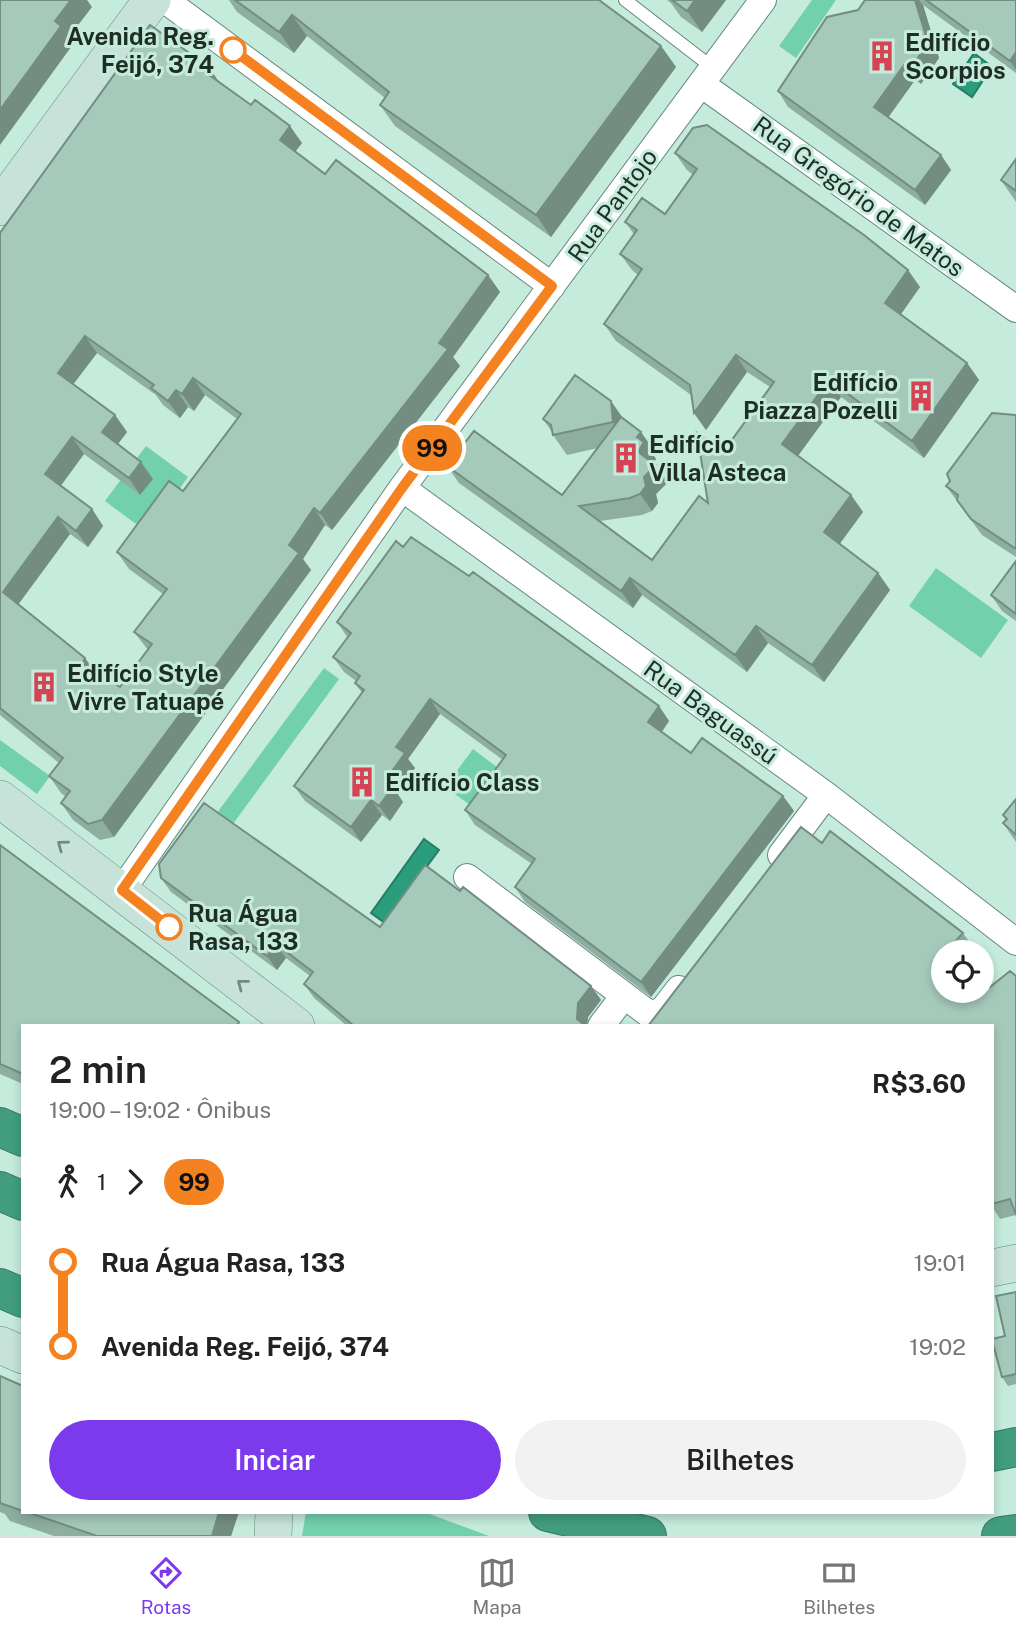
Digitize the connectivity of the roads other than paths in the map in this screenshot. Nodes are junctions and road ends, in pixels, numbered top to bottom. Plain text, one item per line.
1 (152, 0) edge
2 (166, 0) edge
3 (625, 0) edge
4 (763, 0) edge
5 (707, 76) junction
6 (0, 207) edge
7 (552, 286) junction
8 (1016, 309) edge
9 (402, 488) junction
10 (826, 795) junction
11 (0, 799) edge
12 (769, 870) edge
13 (467, 877) dead end
14 (122, 890) junction
15 (1016, 942) edge
16 (695, 967) edge
17 (623, 997) junction
18 (293, 1024) edge
19 (603, 1024) edge
20 (0, 1127) edge
21 (21, 1136) edge
22 (0, 1191) edge
23 (21, 1200) edge
24 (1016, 1263) edge
25 (994, 1268) edge
26 (0, 1288) edge
27 (21, 1297) edge
28 (0, 1345) edge
29 (21, 1354) edge
30 (1016, 1447) edge
31 (994, 1452) edge
32 (274, 1514) edge
33 (542, 1514) edge
34 (556, 1514) edge
35 (273, 1536) edge
36 (547, 1536) edge
37 (647, 1536) edge

1 - 6 main road
2 - 7 street
3 - 5 lane
4 - 5 street, Rua Pantojo
5 - 7 street, Rua Pantojo
5 - 8 street, Rua Gregório de Matos
7 - 9 street, Rua Pantojo
9 - 10 street, Rua Baguassú
9 - 14 street, Rua Pantojo
10 - 12 street
10 - 15 street, Rua Baguassú
14 -> 11 main road
13 - 17 street
18 -> 14 main road
16 - 17 street
17 - 19 street
20 - 21 highway
22 - 23 highway
24 - 25 main road
26 - 27 highway
28 - 29 main road
30 - 31 highway
32 - 35 main road
33 - 36 main road
34 - 37 highway

